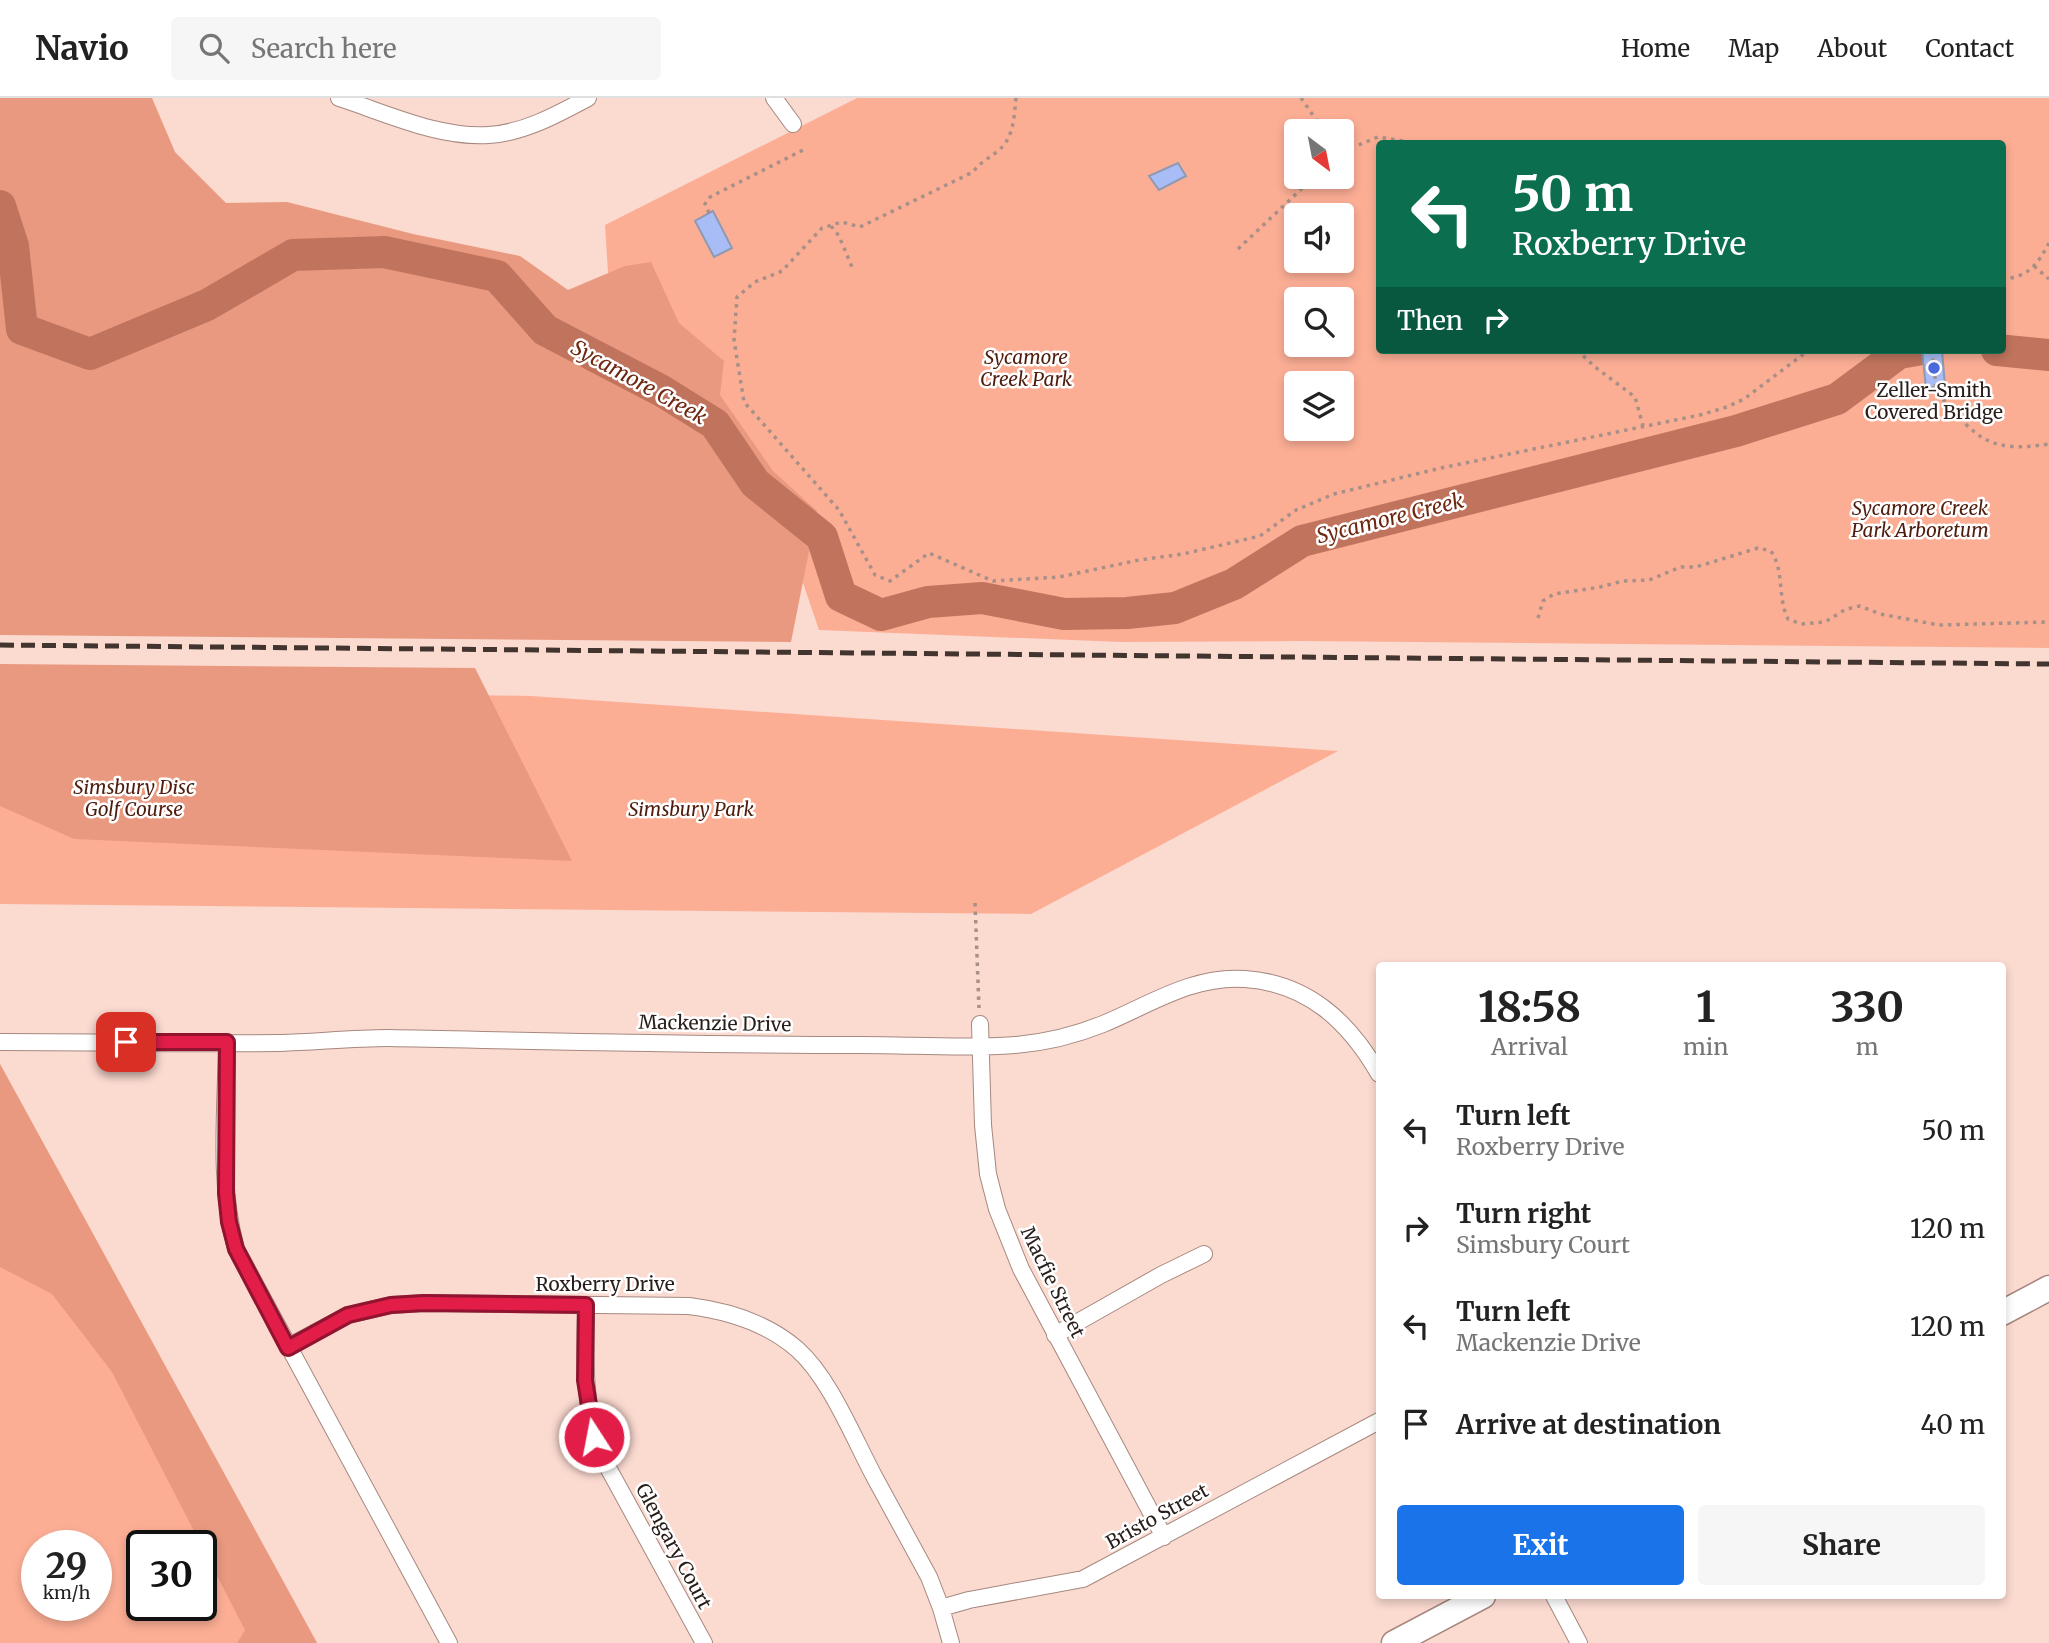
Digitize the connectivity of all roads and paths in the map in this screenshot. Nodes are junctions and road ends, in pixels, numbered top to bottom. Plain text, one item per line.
1 (339, 98) edge
2 (588, 98) edge
3 (774, 98) edge
4 (1016, 98) edge
5 (1301, 98) edge
6 (1316, 119) edge
7 (793, 124) dead end
8 (1397, 140) edge
9 (1354, 146) edge
10 (806, 149) dead end
11 (1301, 189) edge
12 (709, 213) dead end
13 (831, 226) junction
14 (2049, 243) edge
15 (1238, 249) dead end
16 (2034, 266) junction
17 (852, 267) dead end
18 (2006, 279) edge
19 (2049, 279) edge
20 (1581, 354) edge
21 (1804, 354) edge
22 (1932, 354) edge
23 (1643, 426) junction
24 (2049, 444) edge
25 (1538, 618) dead end
26 (2049, 622) edge
27 (975, 903) dead end
28 (980, 1024) joint
29 (0, 1042) edge
30 (227, 1042) junction
31 (980, 1046) junction
32 (1376, 1069) edge
33 (1204, 1254) dead end
34 (2049, 1288) edge
35 (586, 1305) junction
36 (2006, 1311) edge
37 (1055, 1335) junction
38 (288, 1348) junction
39 (1376, 1422) edge
40 (1164, 1537) junction
41 (1477, 1599) edge
42 (1556, 1599) edge
43 (942, 1608) junction
44 (449, 1643) edge
45 (704, 1643) edge
46 (951, 1643) edge
47 (1394, 1643) edge
48 (1579, 1643) edge

1 - 2 street
3 - 7 street
4 - 13 path
5 - 6 path
8 - 9 path
10 - 12 path
11 - 15 path
13 - 17 path
13 - 23 path
14 - 16 path
16 - 18 path
16 - 19 path
20 - 23 path
21 - 23 path
22 - 24 path
25 - 26 path
27 - 28 path
28 - 31 street, Macfie Street
29 - 30 street, Mackenzie Drive
30 - 31 street, Mackenzie Drive
30 - 38 street
31 - 32 street, Mackenzie Drive
31 - 37 street, Macfie Street
33 - 37 street
34 - 36 main road
35 - 38 street, Roxberry Drive
35 - 43 street, Roxberry Drive
35 - 45 street, Glengary Court
37 - 40 street, Macfie Street
38 - 44 street
39 - 40 street, Bristo Street
40 - 43 street, Bristo Street
41 - 47 main road
42 - 48 street
43 - 46 street, Roxberry Drive

